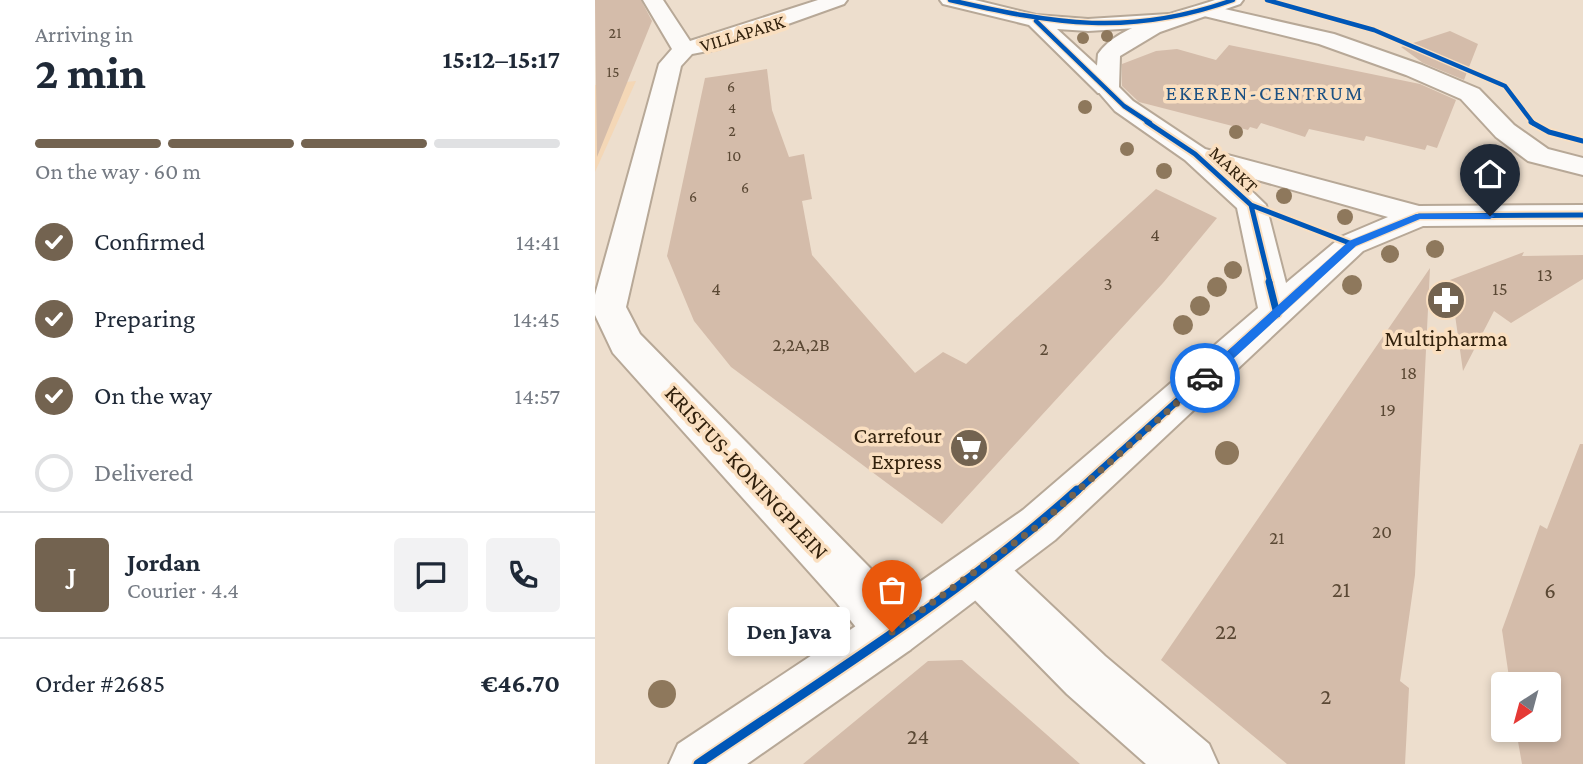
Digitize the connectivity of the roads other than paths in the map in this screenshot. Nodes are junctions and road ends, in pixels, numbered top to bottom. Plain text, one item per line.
1 (653, 0) edge
2 (837, 0) edge
3 (950, 0) edge
4 (1233, 0) edge
5 (1207, 11) junction
6 (1036, 20) junction
7 (1169, 20) junction
8 (678, 56) junction
9 (1107, 88) junction
10 (1195, 154) junction
11 (1583, 167) edge
12 (1583, 215) edge
13 (1419, 216) junction
14 (602, 308) edge
15 (1277, 314) junction
16 (979, 570) junction
17 (892, 632) junction
18 (698, 764) edge
19 (1189, 764) edge

1 - 8 street
2 - 8 street, VILLAPARK
3 - 6 street
4 - 5 street
5 - 7 street
5 - 11 street
6 - 7 street
6 - 9 street, MARKT
7 - 9 street
8 - 14 street, KRISTUS-KONINGPLEIN
9 - 10 street, MARKT
10 - 13 street, MARKT
10 - 15 street, MARKT
12 - 13 street, MARKT
13 - 15 street, MARKT
14 - 17 street, KRISTUS-KONINGPLEIN
15 - 16 street, MARKT
16 - 17 street, MARKT
16 - 19 street
17 - 18 street, MARKT

